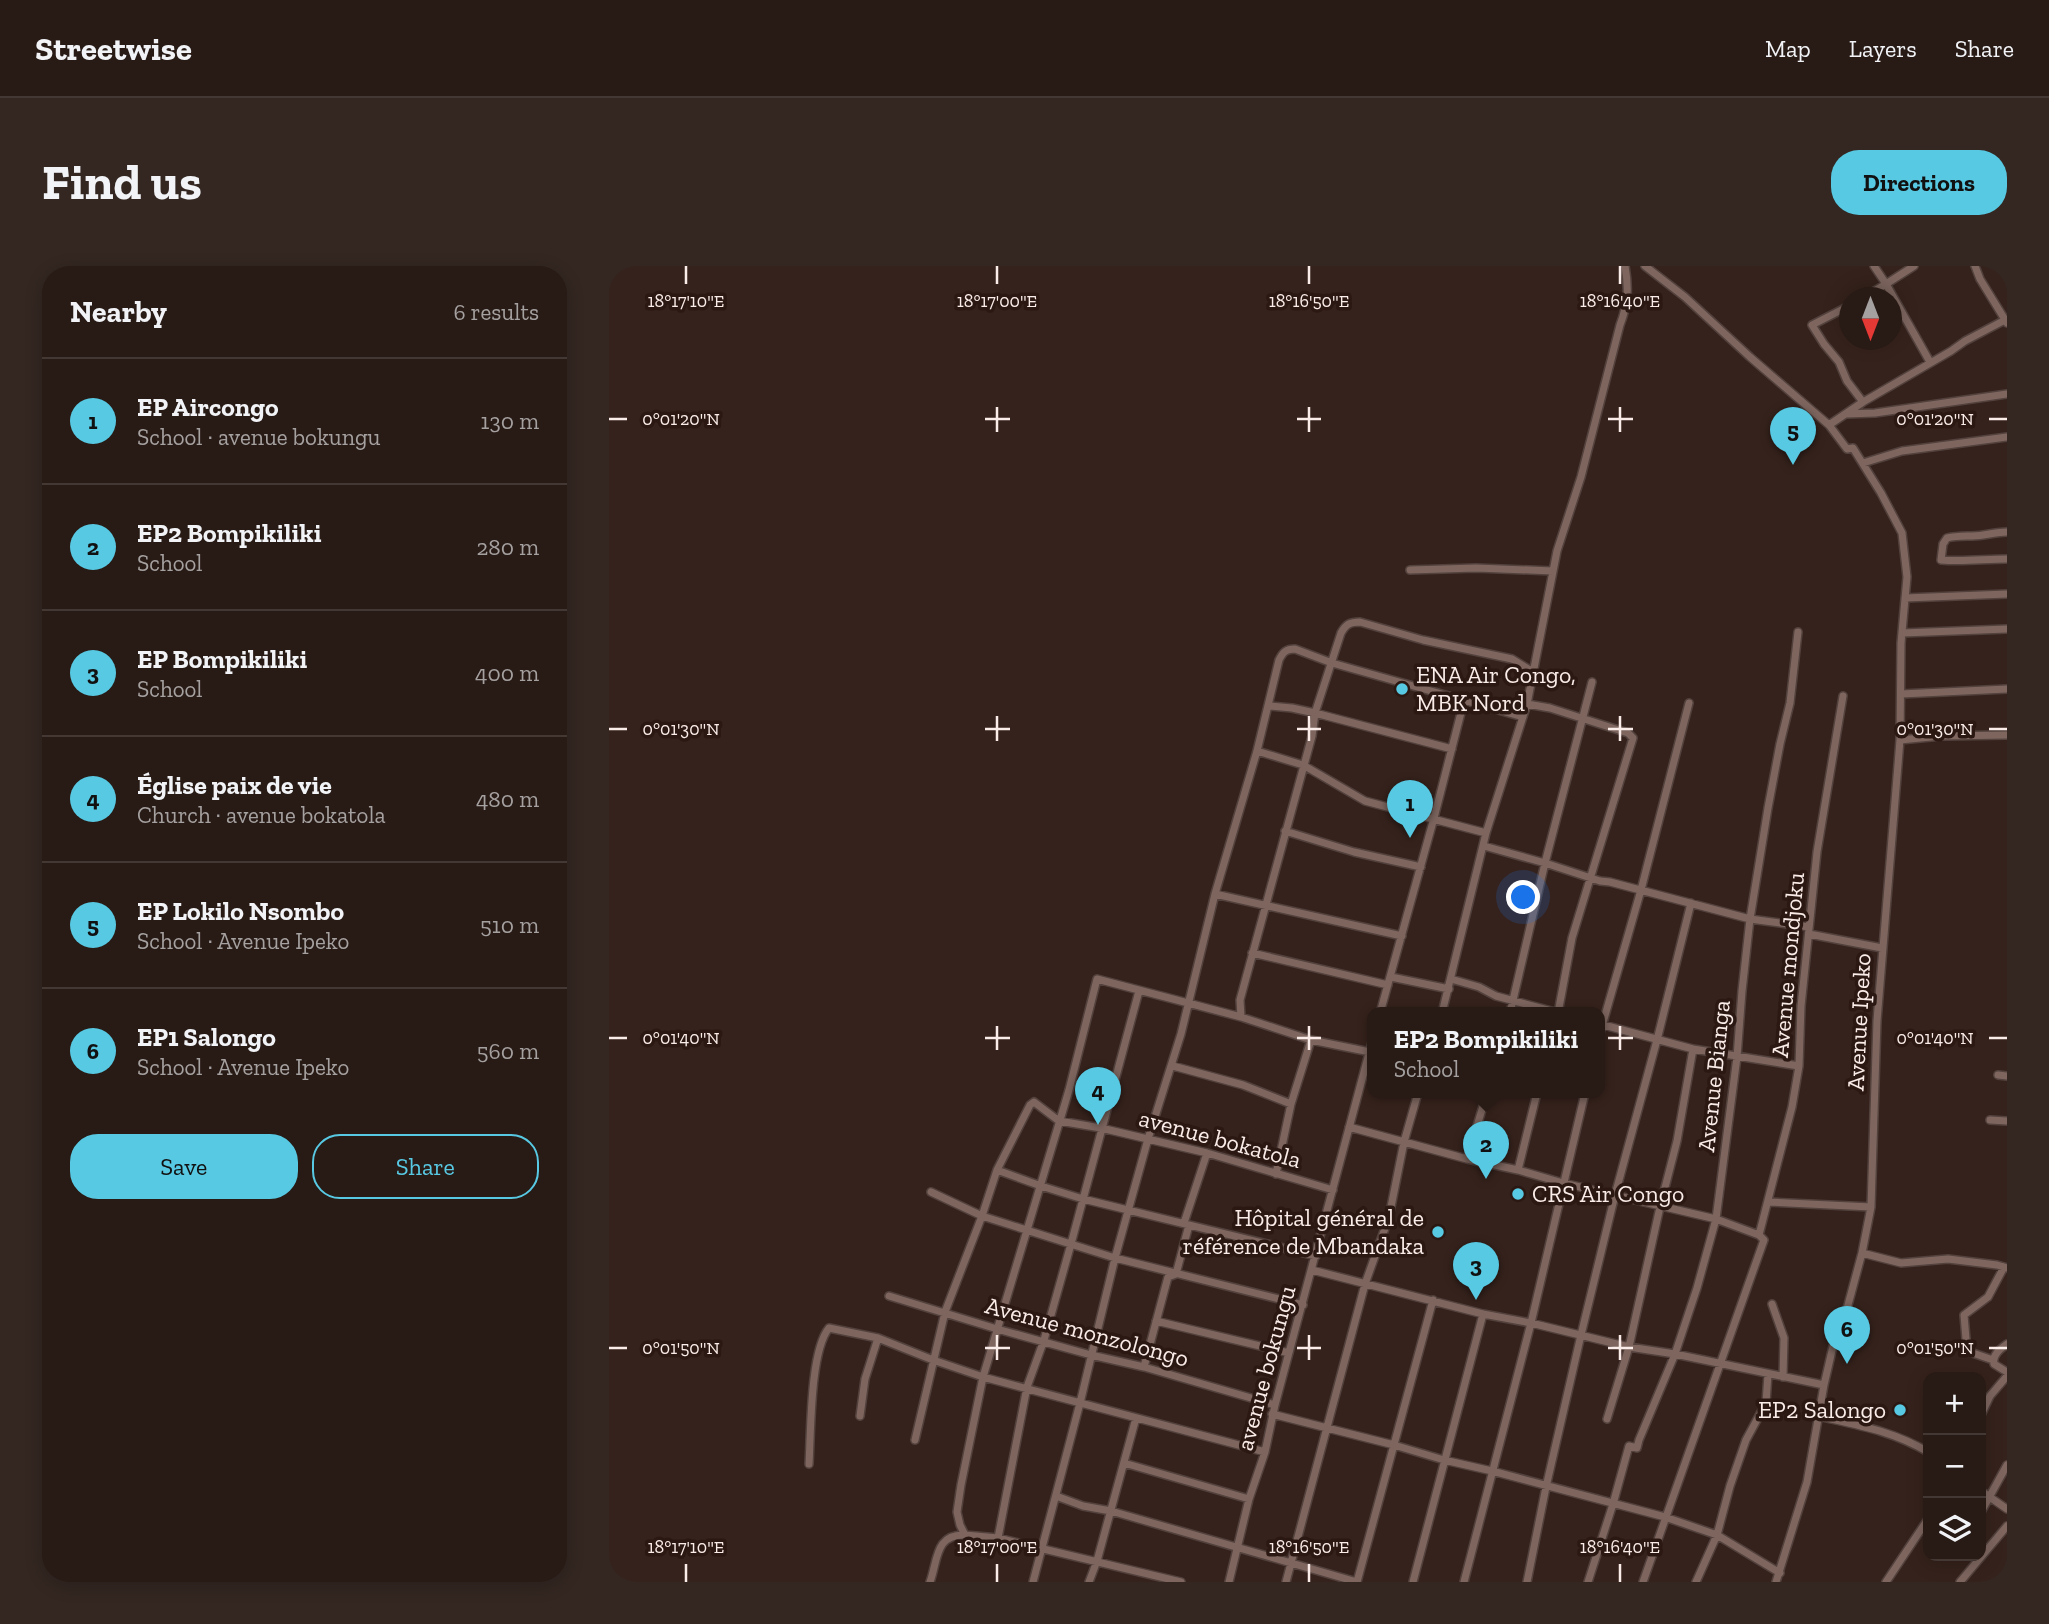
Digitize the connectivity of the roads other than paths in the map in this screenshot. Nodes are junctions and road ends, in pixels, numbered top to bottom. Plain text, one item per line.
1 (1625, 266) edge
2 (1645, 266) edge
3 (1874, 266) edge
4 (1914, 266) edge
5 (1975, 266) edge
6 (1886, 284) junction
7 (1881, 287) edge
8 (1839, 312) edge
9 (2006, 322) edge
10 (1930, 362) junction
11 (2007, 394) edge
12 (1863, 402) junction
13 (1846, 414) junction
14 (1829, 425) junction
15 (2007, 437) edge
16 (1863, 463) junction
17 (2007, 531) edge
18 (2007, 559) edge
19 (1410, 570) dead end
20 (1553, 571) junction
21 (2007, 594) edge
22 (1905, 598) junction
23 (2007, 629) edge
24 (1798, 632) dead end
25 (1902, 633) junction
26 (1332, 663) junction
27 (1533, 672) junction
28 (1592, 682) dead end
29 (2007, 689) edge
30 (1901, 694) junction
31 (1843, 696) dead end
32 (1464, 701) junction
33 (1689, 703) dead end
34 (1527, 704) junction
35 (1269, 706) junction
36 (1315, 713) junction
37 (1523, 717) junction
38 (1583, 719) junction
39 (2007, 735) edge
40 (1900, 740) junction
41 (1452, 749) junction
42 (1258, 751) junction
43 (1303, 765) junction
44 (1434, 818) junction
45 (1285, 831) junction
46 (1486, 833) junction
47 (1484, 846) junction
48 (1545, 863) junction
49 (1421, 867) junction
50 (1591, 877) junction
51 (1641, 890) junction
52 (1215, 894) junction
53 (1691, 904) junction
54 (1266, 905) junction
55 (1751, 919) junction
56 (1809, 931) junction
57 (1402, 936) junction
58 (1882, 948) junction
59 (1252, 953) junction
60 (1451, 979) junction
61 (1389, 981) junction
62 (1449, 989) junction
63 (1139, 991) junction
64 (1514, 1001) junction
65 (1190, 1003) junction
66 (1382, 1007) edge
67 (1444, 1007) edge
68 (1512, 1007) edge
69 (1536, 1007) edge
70 (1559, 1007) edge
71 (1605, 1010) edge
72 (1241, 1017) junction
73 (1605, 1028) edge
74 (1311, 1040) junction
75 (1657, 1040) junction
76 (1693, 1049) junction
77 (1367, 1051) edge
78 (1737, 1057) junction
79 (1367, 1063) edge
80 (1173, 1066) junction
81 (1798, 1066) junction
82 (1998, 1075) dead end
83 (2007, 1076) edge
84 (1417, 1098) edge
85 (1485, 1098) edge
86 (1536, 1098) edge
87 (1584, 1098) edge
88 (1291, 1104) junction
89 (1990, 1120) dead end
90 (1059, 1121) junction
91 (2007, 1121) edge
92 (1349, 1126) junction
93 (1101, 1128) junction
94 (1148, 1139) junction
95 (1404, 1142) junction
96 (1207, 1153) junction
97 (1467, 1159) junction
98 (997, 1170) junction
99 (1518, 1170) junction
100 (1276, 1174) junction
101 (1563, 1183) junction
102 (1041, 1186) junction
103 (1333, 1190) junction
104 (931, 1192) dead end
105 (1615, 1195) junction
106 (1083, 1199) junction
107 (1768, 1202) junction
108 (1660, 1207) junction
109 (1871, 1208) junction
110 (1129, 1211) junction
111 (982, 1216) junction
112 (1716, 1219) junction
113 (1186, 1224) junction
114 (1027, 1231) junction
115 (1759, 1235) junction
116 (1071, 1244) junction
117 (1862, 1252) junction
118 (1316, 1256) junction
119 (1115, 1258) junction
120 (2005, 1268) edge
121 (1312, 1270) junction
122 (1176, 1274) junction
123 (1365, 1284) junction
124 (889, 1296) dead end
125 (1433, 1300) junction
126 (1772, 1304) dead end
127 (1303, 1305) junction
128 (945, 1312) junction
129 (1483, 1314) junction
130 (1156, 1321) junction
131 (1531, 1323) junction
132 (997, 1329) junction
133 (1581, 1335) junction
134 (878, 1338) junction
135 (1044, 1340) junction
136 (2007, 1344) edge
137 (1629, 1347) junction
138 (1289, 1353) junction
139 (1091, 1354) junction
140 (1675, 1354) junction
141 (933, 1360) junction
142 (1993, 1360) junction
143 (1720, 1364) junction
144 (1144, 1367) junction
145 (1768, 1374) junction
146 (2007, 1374) edge
147 (983, 1377) junction
148 (1783, 1377) junction
149 (1824, 1385) junction
150 (1027, 1387) junction
151 (1080, 1403) junction
152 (1986, 1404) edge
153 (1275, 1405) junction
154 (1272, 1414) junction
155 (860, 1416) dead end
156 (1818, 1416) junction
157 (1136, 1418) junction
158 (1607, 1419) dead end
159 (1326, 1427) junction
160 (915, 1440) dead end
161 (1394, 1445) junction
162 (1923, 1449) edge
163 (1265, 1452) junction
164 (1444, 1461) junction
165 (1124, 1463) junction
166 (809, 1464) dead end
167 (2007, 1465) edge
168 (1492, 1471) junction
169 (1546, 1487) junction
170 (1986, 1494) edge
171 (1056, 1496) junction
172 (1990, 1497) junction
173 (1249, 1499) junction
174 (1613, 1504) junction
175 (1986, 1504) edge
176 (2007, 1509) edge
177 (1111, 1511) junction
178 (1665, 1517) junction
179 (1923, 1526) edge
180 (2007, 1526) edge
181 (965, 1535) junction
182 (1717, 1535) junction
183 (997, 1538) junction
184 (1237, 1548) junction
185 (1040, 1549) junction
186 (1097, 1561) junction
187 (1291, 1564) junction
188 (1780, 1573) junction
189 (930, 1582) edge
190 (1033, 1582) edge
191 (1089, 1582) edge
192 (1181, 1582) edge
193 (1229, 1582) edge
194 (1286, 1582) edge
195 (1357, 1582) edge
196 (1413, 1582) edge
197 (1464, 1582) edge
198 (1527, 1582) edge
199 (1588, 1582) edge
200 (1643, 1582) edge
201 (1696, 1582) edge
202 (1776, 1582) edge
203 (1886, 1582) edge
204 (1960, 1582) edge

1 - 20 street
2 - 14 street, Avenue Ipeko
3 - 6 street
4 - 6 street
5 - 9 street
6 - 7 street
6 - 10 street
8 - 12 street
9 - 10 street
10 - 12 street
11 - 13 street
12 - 13 street
13 - 14 street
14 - 16 street, Avenue Ipeko
15 - 16 street
16 - 22 street, Avenue Ipeko
17 - 18 street
19 - 20 street
20 - 27 street
21 - 22 street
22 - 25 street, Avenue Ipeko
23 - 25 street
24 - 55 street, Avenue Bianga
25 - 30 street, Avenue Ipeko
26 - 27 street
26 - 32 street
26 - 35 street
26 - 36 street
27 - 34 street
28 - 38 street
29 - 30 street
30 - 40 street, Avenue Ipeko
31 - 56 street, Avenue mondjoku
32 - 37 street
32 - 41 street
33 - 51 street
34 - 37 street
34 - 38 street
35 - 36 street
35 - 42 street
36 - 41 street
36 - 43 street
37 - 46 street
38 - 48 street
38 - 50 street
39 - 40 street
40 - 58 street, Avenue Ipeko
41 - 44 street
42 - 43 street
42 - 52 street
43 - 44 street
43 - 45 street
44 - 46 street
44 - 49 street
45 - 49 street
45 - 54 street
46 - 47 street
47 - 48 street
47 - 60 street
48 - 50 street
48 - 64 street
49 - 57 street
50 - 51 street
50 - 70 street
51 - 53 street
51 - 71 street
52 - 54 street
52 - 65 street
53 - 55 street
53 - 75 street
54 - 57 street
54 - 59 street
55 - 56 street
55 - 78 street, Avenue Bianga
56 - 58 street
56 - 81 street, Avenue mondjoku
57 - 61 street
58 - 109 street, Avenue Ipeko
59 - 61 street
59 - 72 street
60 - 62 street
60 - 64 street
61 - 62 street
61 - 66 street
62 - 67 street
63 - 65 street
63 - 90 street
63 - 93 street
64 - 68 street
64 - 69 street
65 - 72 street
65 - 80 street
72 - 74 street
73 - 75 street
74 - 77 street
74 - 88 street
75 - 76 street
75 - 105 street
76 - 78 street
76 - 108 street
78 - 81 street
78 - 112 street, Avenue Bianga
79 - 92 street, avenue bokungu
80 - 88 street
80 - 94 street
81 - 107 street, Avenue mondjoku
82 - 83 street
84 - 95 street
85 - 97 street
86 - 99 street
87 - 101 street
88 - 100 street
89 - 91 street
90 - 93 street, avenue bokatola
90 - 98 street, avenue bokatola
90 - 102 street
92 - 95 street
92 - 103 street, avenue bokungu
93 - 94 street, avenue bokatola
93 - 106 street
94 - 96 street, avenue bokatola
94 - 110 street
95 - 97 street
95 - 123 street
96 - 100 street, avenue bokatola
96 - 113 street
97 - 99 street
98 - 102 street
98 - 111 street, avenue bokatola
99 - 101 street
100 - 103 street, avenue bokatola
101 - 105 street
101 - 131 street
102 - 106 street
102 - 114 street
103 - 118 street, avenue bokungu
104 - 111 street
105 - 108 street
105 - 133 street
106 - 110 street
106 - 116 street
107 - 109 street
107 - 115 street, Avenue mondjoku
108 - 112 street
108 - 137 street
109 - 117 street, Avenue Ipeko
110 - 113 street
110 - 119 street
111 - 114 street
111 - 128 street, avenue bokatola
112 - 115 street
112 - 140 street, Avenue Bianga
113 - 118 street
113 - 122 street
114 - 116 street
114 - 132 street
115 - 143 street, Avenue mondjoku
116 - 119 street
116 - 135 street
117 - 120 street
117 - 149 street, Avenue Ipeko
118 - 121 street, avenue bokungu
119 - 122 street
119 - 139 street
120 - 142 street
121 - 123 street
121 - 127 street, avenue bokungu
122 - 127 street
122 - 130 street
123 - 125 street
123 - 159 street
124 - 128 street, Avenue monzolongo
125 - 129 street
125 - 161 street
126 - 148 street
127 - 138 street, avenue bokungu
128 - 132 street, Avenue monzolongo
128 - 141 street, avenue bokatola
129 - 131 street
129 - 164 street
130 - 138 street
130 - 144 street
131 - 133 street
131 - 168 street
132 - 135 street, Avenue monzolongo
132 - 147 street
133 - 137 street
133 - 169 street
134 - 141 street
134 - 155 street
134 - 166 street
135 - 139 street, Avenue monzolongo
135 - 150 street
136 - 142 street
137 - 140 street
137 - 158 street
138 - 153 street, avenue bokungu
139 - 144 street, Avenue monzolongo
139 - 151 street
140 - 143 street
140 - 174 street, Avenue Bianga
141 - 147 street
141 - 160 street, avenue bokatola
142 - 146 street
143 - 145 street
143 - 178 street, Avenue mondjoku
144 - 153 street, Avenue monzolongo
145 - 148 street
145 - 182 street
146 - 152 street
147 - 150 street
147 - 181 street
148 - 149 street
149 - 156 street, Avenue Ipeko
150 - 151 street
150 - 183 street
151 - 157 street
151 - 171 street
153 - 154 street, avenue bokungu
154 - 159 street
154 - 163 street, avenue bokungu
156 - 162 street
156 - 188 street, Avenue Ipeko
157 - 163 street
157 - 165 street
159 - 161 street
159 - 187 street
161 - 164 street
161 - 195 street
163 - 173 street, avenue bokungu
164 - 168 street
164 - 196 street
165 - 173 street
165 - 177 street
167 - 172 street
168 - 169 street
168 - 197 street
169 - 174 street
169 - 198 street
170 - 172 street
171 - 177 street
171 - 185 street
172 - 175 street
172 - 176 street
173 - 184 street, avenue bokungu
174 - 178 street
174 - 199 street, Avenue Bianga
177 - 184 street
177 - 186 street
178 - 182 street
178 - 200 street, Avenue mondjoku
179 - 203 street
180 - 204 street
181 - 183 street
181 - 189 street
182 - 188 street
182 - 201 street
183 - 185 street
184 - 187 street
184 - 193 street, avenue bokungu
185 - 186 street
185 - 190 street
186 - 191 street
186 - 192 street
187 - 194 street
187 - 195 street
188 - 202 street, Avenue Ipeko

